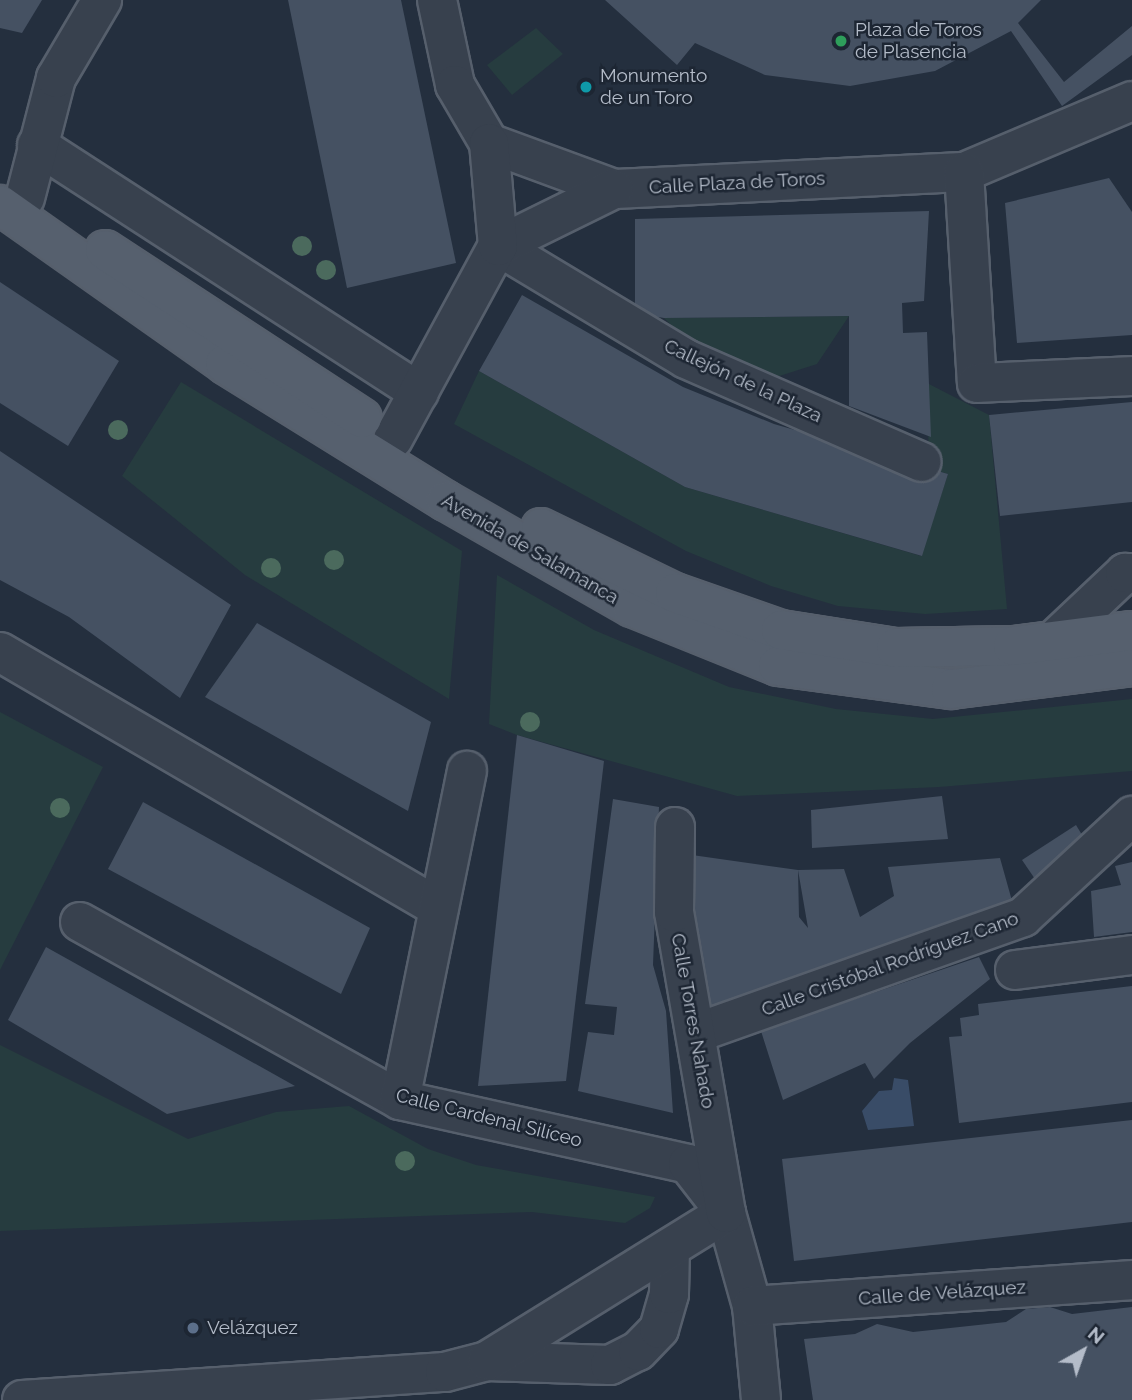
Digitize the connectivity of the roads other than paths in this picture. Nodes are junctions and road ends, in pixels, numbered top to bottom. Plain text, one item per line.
1 (102, 0) edge
2 (436, 0) edge
3 (1130, 107) edge
4 (489, 143) junction
5 (37, 145) junction
6 (964, 172) junction
7 (614, 189) junction
8 (8, 193) edge
9 (498, 246) junction
10 (1132, 376) edge
11 (419, 392) junction
12 (393, 439) junction
13 (922, 461) dead end
14 (1132, 573) edge
15 (1132, 631) edge
16 (1054, 640) junction
17 (0, 652) edge
18 (1132, 666) edge
19 (467, 771) dead end
20 (1132, 816) edge
21 (675, 827) dead end
22 (439, 908) junction
23 (80, 922) dead end
24 (1132, 956) edge
25 (1015, 970) dead end
26 (696, 1033) junction
27 (400, 1100) junction
28 (726, 1213) junction
29 (670, 1248) junction
30 (1132, 1280) edge
31 (752, 1306) junction
32 (487, 1361) junction
33 (101, 1397) edge
34 (22, 1400) edge
35 (761, 1400) edge

1 - 5 street
2 - 4 street
3 - 6 street, Calle Plaza de Toros
4 - 7 street, Calle Plaza de Toros
4 - 9 street
5 - 8 street
5 - 11 street
6 - 7 street, Calle Plaza de Toros
6 - 10 street
7 - 9 street
8 - 12 main road, Avenida de Salamanca
8 - 18 main road, Avenida de Salamanca
9 - 11 street
9 - 13 street, Callejón de la Plaza
11 - 12 street
12 - 16 main road, Avenida de Salamanca
14 - 16 street
15 - 16 main road, Avenida de Salamanca
17 - 22 street
19 - 22 street
20 - 26 street, Calle Cristóbal Rodríguez Cano
21 - 26 street, Calle Torres Nahado
22 - 27 street
23 - 27 street, Calle Cardenal Silíceo
24 - 25 street
26 - 28 street, Calle Torres Nahado
27 - 28 street, Calle Cardenal Silíceo
28 - 29 street
28 - 31 street, Calle Cardenal Silíceo
29 - 32 street
29 - 32 street
30 - 31 street, Calle de Velázquez
31 - 35 street, Calle Cardenal Silíceo
32 - 33 street
33 - 34 street

